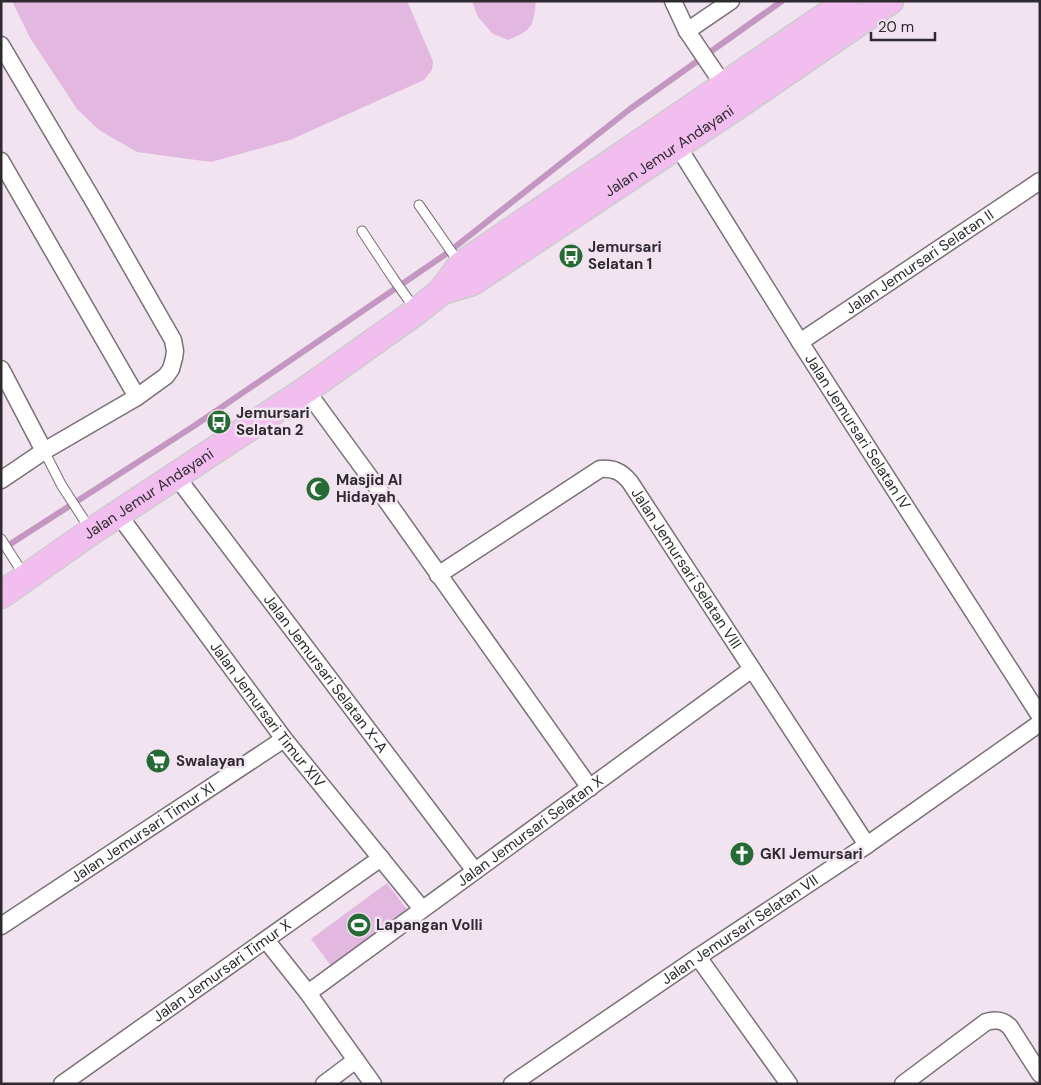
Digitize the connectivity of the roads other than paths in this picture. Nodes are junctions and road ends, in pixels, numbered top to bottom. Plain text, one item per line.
1 (673, 1) edge
2 (731, 1) edge
3 (848, 1) edge
4 (890, 1) edge
5 (690, 29) junction
6 (1, 45) edge
7 (733, 94) junction
8 (677, 145) junction
9 (1, 161) edge
10 (1038, 188) edge
11 (419, 205) dead end
12 (362, 231) dead end
13 (464, 270) junction
14 (411, 302) junction
15 (800, 342) junction
16 (1, 369) edge
17 (306, 390) junction
18 (137, 397) junction
19 (44, 451) junction
20 (176, 476) junction
21 (1, 480) edge
22 (118, 514) junction
23 (92, 532) junction
24 (1, 539) edge
25 (438, 574) junction
26 (26, 577) junction
27 (1, 594) edge
28 (752, 670) junction
29 (1040, 716) edge
30 (1040, 723) edge
31 (284, 739) junction
32 (590, 788) junction
33 (867, 845) junction
34 (381, 858) junction
35 (475, 871) junction
36 (422, 909) junction
37 (1, 926) edge
38 (266, 940) junction
39 (698, 957) junction
40 (308, 994) junction
41 (356, 1060) junction
42 (1040, 1074) edge
43 (523, 1081) edge
44 (62, 1084) edge
45 (324, 1084) edge
46 (373, 1084) edge
47 (789, 1084) edge
48 (903, 1084) edge

1 - 5 street
2 - 5 street
3 - 7 main road, Jalan Jemur Andayani
4 - 7 main road, Jalan Jemur Andayani
5 - 7 street
6 - 18 street
7 - 8 main road, Jalan Jemur Andayani
7 - 13 main road, Jalan Jemur Andayani
8 - 13 main road, Jalan Jemur Andayani
8 - 15 street, Jalan Jemursari Selatan IV
9 - 18 street
10 - 15 street, Jalan Jemursari Selatan II
11 - 13 lane
12 - 14 lane
13 - 14 main road, Jalan Jemur Andayani
14 - 17 main road, Jalan Jemur Andayani
15 - 29 street, Jalan Jemursari Selatan IV
16 - 19 street
17 - 20 main road, Jalan Jemur Andayani
17 - 25 street
18 - 19 street
19 - 21 street
19 - 23 lane
20 - 22 main road, Jalan Jemur Andayani
20 - 35 street, Jalan Jemursari Selatan X-A
22 - 23 main road, Jalan Jemur Andayani
22 - 31 street, Jalan Jemursari Timur XIV
23 - 26 main road, Jalan Jemur Andayani
24 - 26 lane
25 - 28 street, Jalan Jemursari Selatan VIII
25 - 32 street
26 - 27 main road, Jalan Jemur Andayani
28 - 32 street, Jalan Jemursari Selatan X
28 - 33 street, Jalan Jemursari Selatan VIII
30 - 33 street, Jalan Jemursari Selatan VII
31 - 34 street, Jalan Jemursari Timur XIV
31 - 37 street, Jalan Jemursari Timur XI
32 - 35 street, Jalan Jemursari Selatan X
33 - 39 street, Jalan Jemursari Selatan VII
34 - 36 street, Jalan Jemursari Timur XIV
34 - 38 street, Jalan Jemursari Timur X
35 - 36 street, Jalan Jemursari Selatan X
36 - 40 street, Jalan Jemursari Selatan X
38 - 40 street
38 - 44 street, Jalan Jemursari Timur X
39 - 43 street, Jalan Jemursari Selatan VII
39 - 47 street
40 - 41 street
41 - 45 street
41 - 46 street
42 - 48 street

